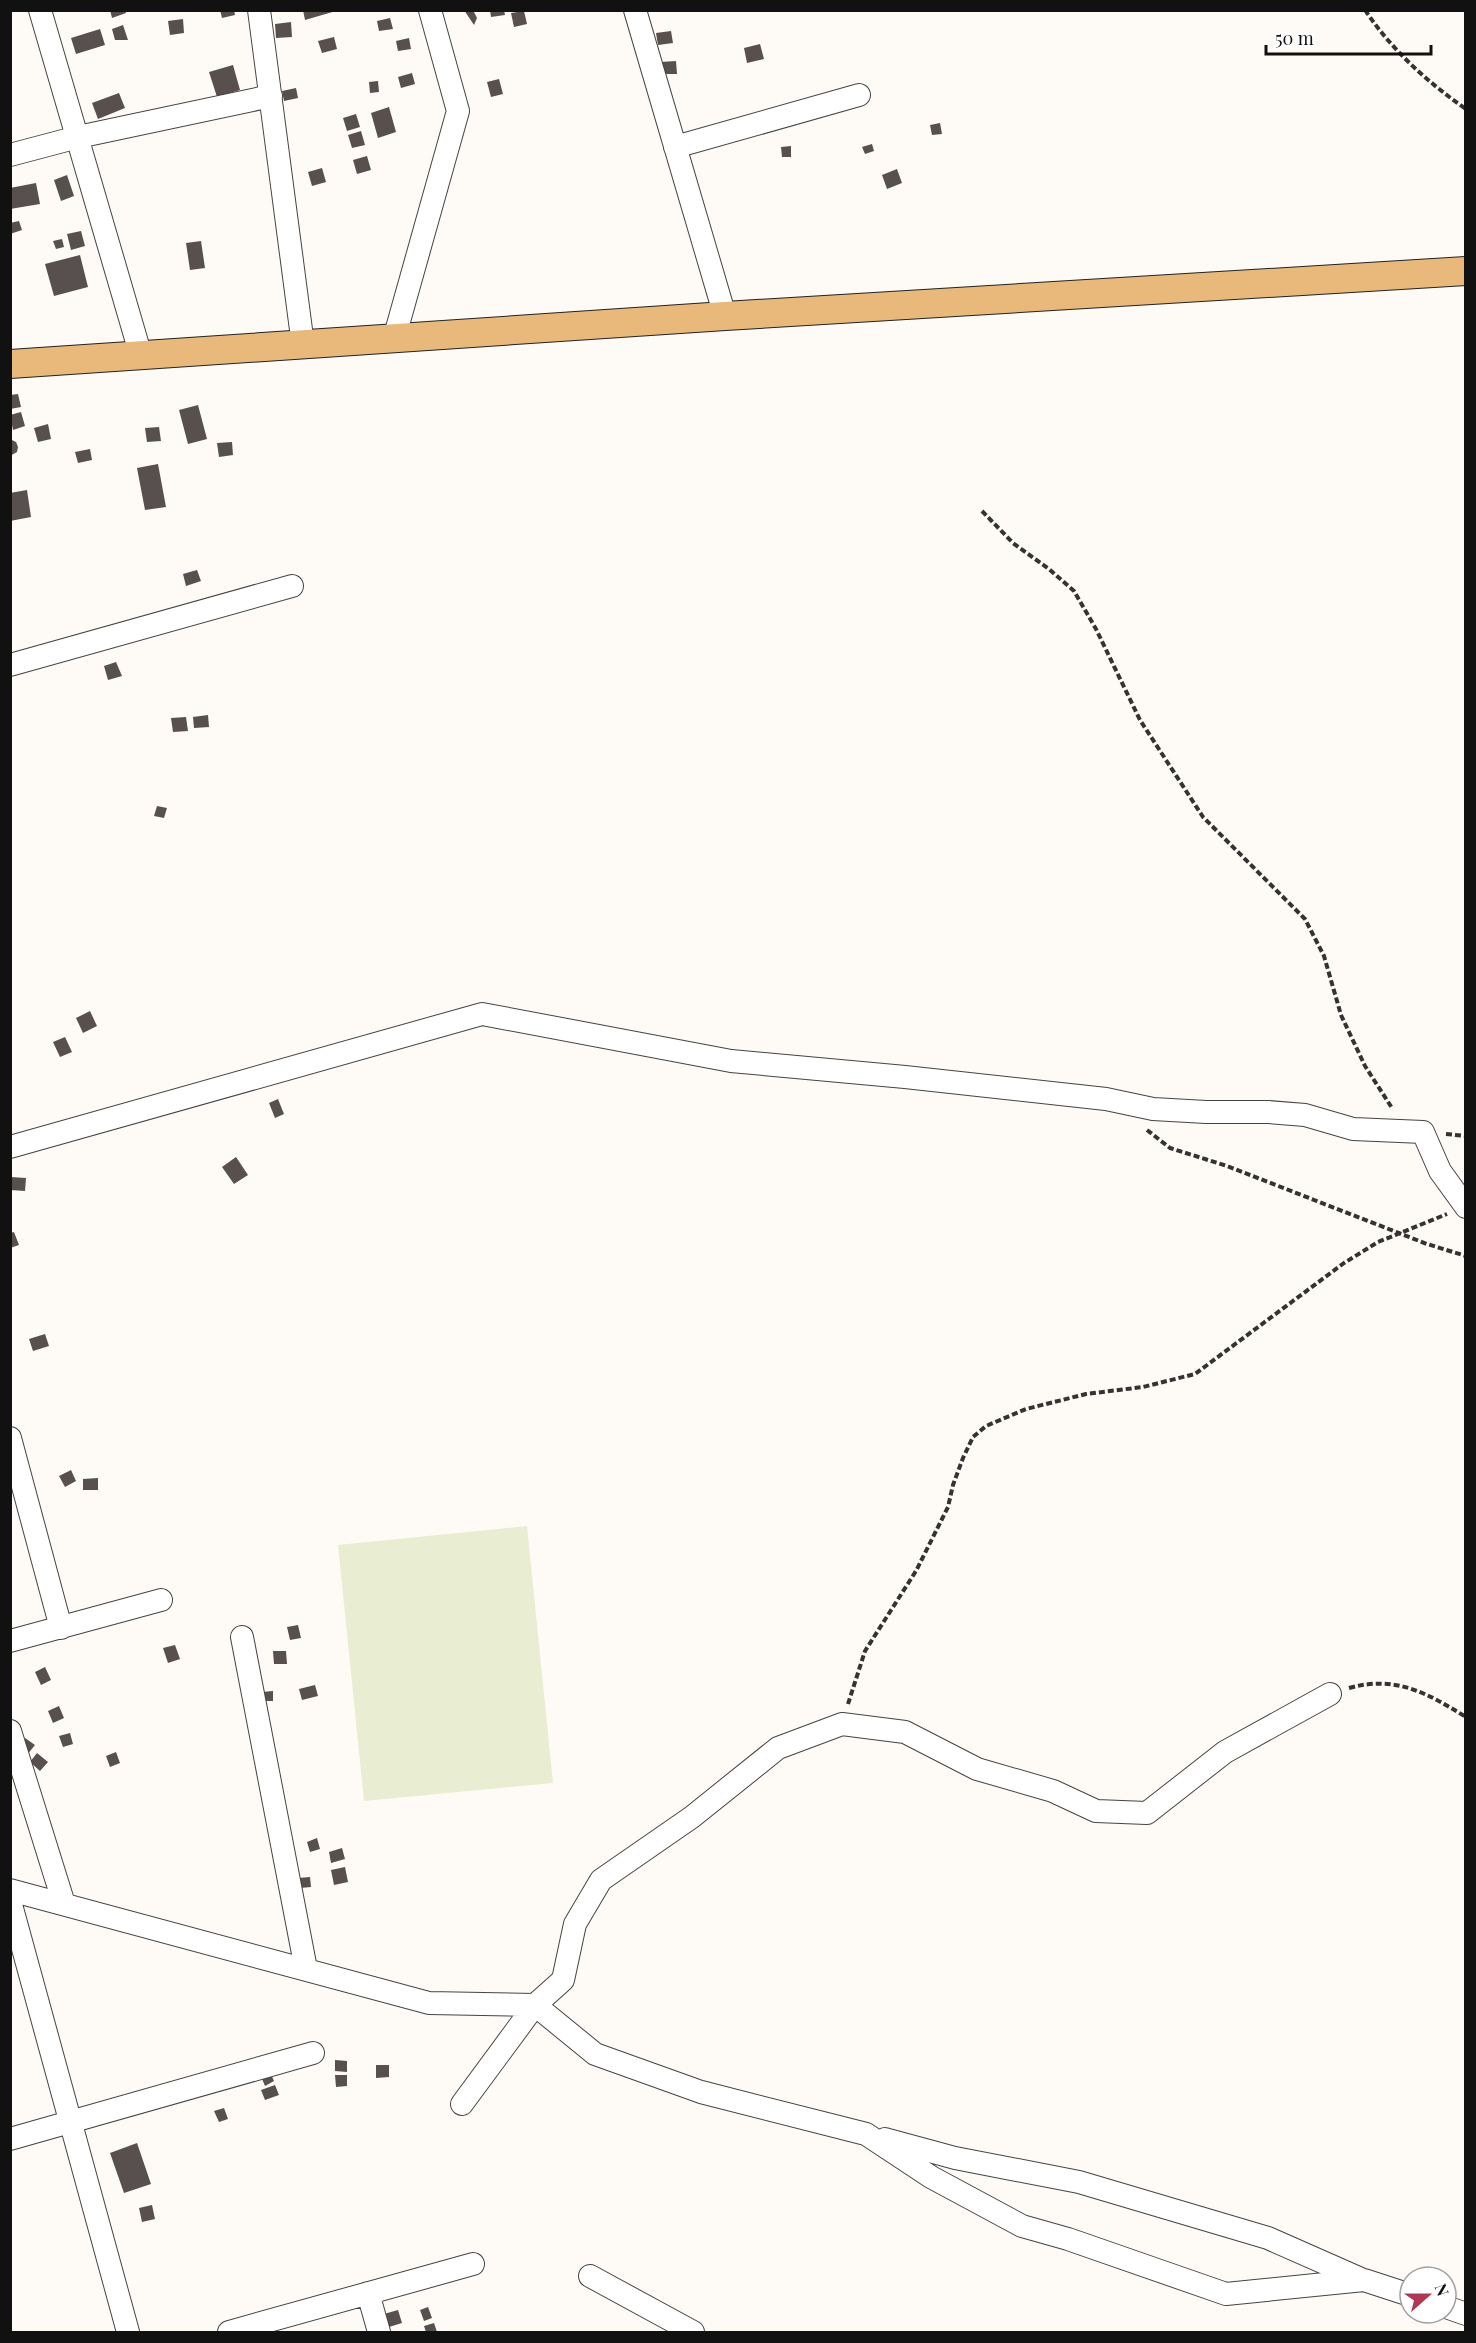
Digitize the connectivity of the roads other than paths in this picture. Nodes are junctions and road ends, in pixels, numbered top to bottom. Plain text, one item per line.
1 (40, 10) edge
2 (260, 10) edge
3 (430, 10) edge
4 (635, 10) edge
5 (859, 95) dead end
6 (271, 96) junction
7 (78, 137) junction
8 (675, 147) junction
9 (10, 155) edge
10 (1466, 271) edge
11 (725, 316) junction
12 (394, 339) junction
13 (303, 345) junction
14 (141, 356) junction
15 (10, 364) edge
16 (292, 586) dead end
17 (11, 664) edge
18 (10, 1147) edge
19 (1465, 1206) edge
20 (11, 1443) edge
21 (161, 1600) dead end
22 (61, 1628) junction
23 (242, 1637) dead end
24 (10, 1641) edge
25 (1330, 1694) road end
26 (10, 1731) edge
27 (10, 1890) edge
28 (10, 1901) edge
29 (64, 1904) junction
30 (306, 1970) junction
31 (535, 2005) junction
32 (313, 2053) dead end
33 (462, 2104) dead end
34 (70, 2122) junction
35 (866, 2134) junction
36 (10, 2139) edge
37 (473, 2264) dead end
38 (590, 2276) dead end
39 (1364, 2280) junction
40 (1398, 2291) edge
41 (368, 2293) junction
42 (128, 2332) edge
43 (229, 2332) edge
44 (380, 2332) edge
45 (693, 2332) edge

1 - 7 street
2 - 6 street
3 - 12 street
4 - 8 street
5 - 8 street
6 - 7 street
6 - 13 street
7 - 9 street
7 - 14 street
8 - 11 street
10 - 11 main road
11 - 12 main road
12 - 13 main road
13 - 14 main road
14 - 15 main road
16 - 17 street
18 - 19 street
20 - 22 street
21 - 22 street
22 - 24 street
23 - 30 street
25 - 31 street
26 - 29 street
27 - 29 street
28 - 34 street
29 - 30 street
30 - 31 street
31 - 33 street
31 - 35 street
32 - 34 street
34 - 36 street
34 - 42 street
35 - 39 street
35 - 39 street
37 - 41 street
38 - 45 street
39 - 40 street
41 - 43 street
41 - 44 street

